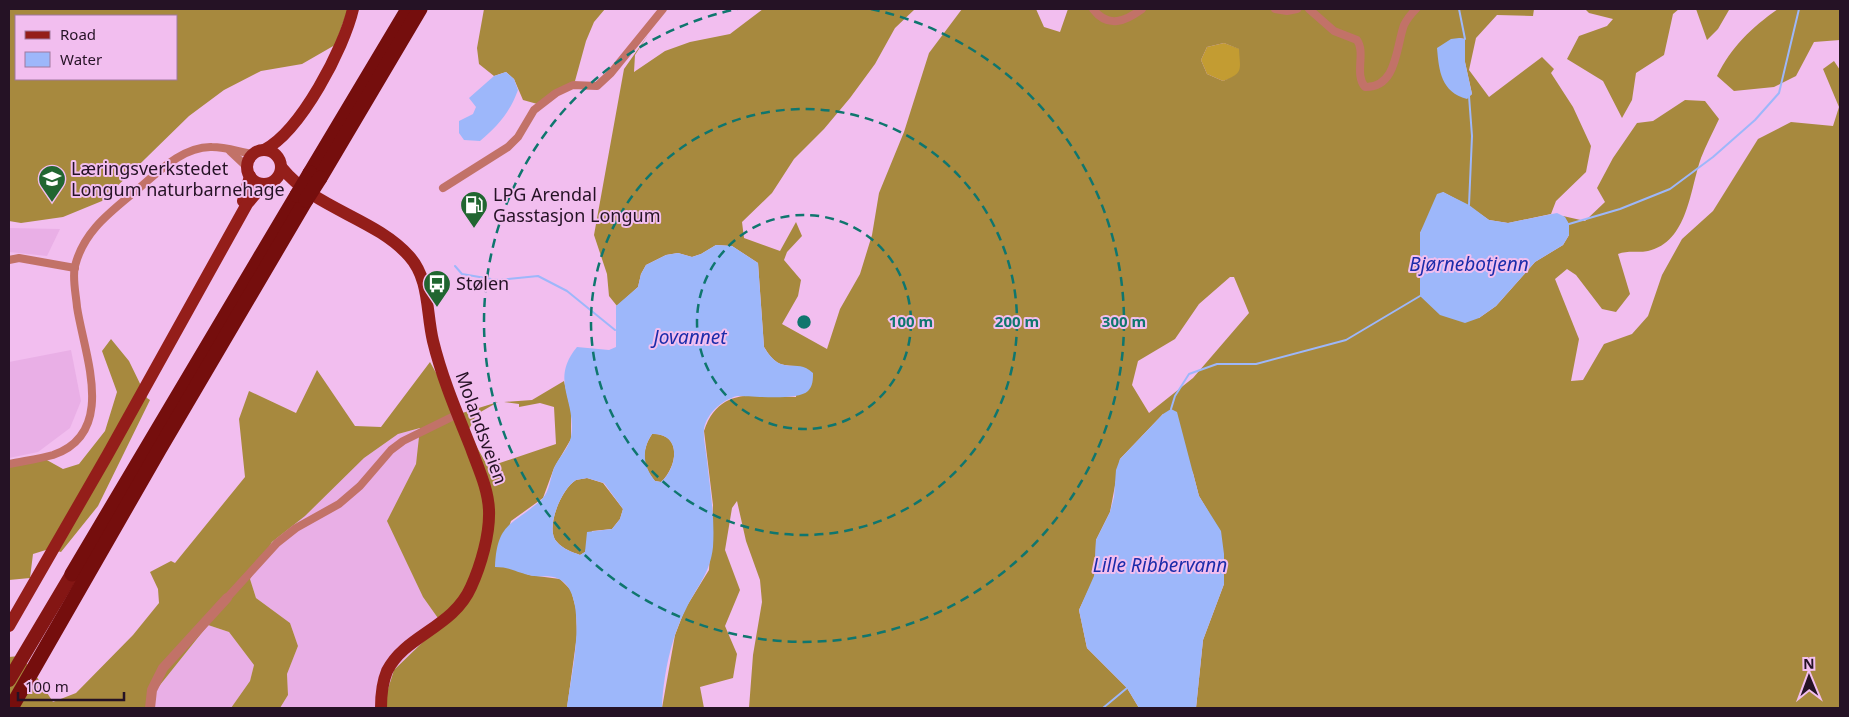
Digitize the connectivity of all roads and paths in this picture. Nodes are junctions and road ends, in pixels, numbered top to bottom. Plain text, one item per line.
1 (354, 9) edge
2 (408, 9) edge
3 (420, 9) edge
4 (663, 9) edge
5 (1093, 9) edge
6 (1142, 9) edge
7 (1276, 9) edge
8 (1298, 9) edge
9 (1310, 9) edge
10 (1416, 9) edge
11 (290, 130) junction
12 (230, 151) junction
13 (259, 152) junction
14 (281, 164) junction
15 (248, 172) junction
16 (315, 175) junction
17 (269, 183) junction
18 (444, 188) dead end
19 (301, 194) junction
20 (9, 260) edge
21 (74, 268) junction
22 (458, 414) junction
23 (9, 464) edge
24 (72, 574) joint
25 (227, 598) joint
26 (9, 617) edge
27 (9, 626) edge
28 (9, 680) edge
29 (11, 708) edge
30 (150, 708) edge
31 (381, 708) edge

1 - 11 main road
2 - 16 highway
3 - 16 highway
4 - 18 street
5 - 6 street
7 - 8 street
9 - 10 street
11 - 13 main road
11 - 14 main road
12 - 13 street
12 - 15 street
12 - 21 street
13 - 14 main road
13 - 15 main road
14 - 17 main road
14 - 19 main road, Molandsveien
15 - 17 main road
15 - 26 main road
16 - 19 highway, bridge
17 - 19 main road, Molandsveien
17 - 27 main road
19 - 22 main road, Molandsveien
19 - 24 highway
19 - 29 highway
20 - 21 street
21 - 23 street
22 - 25 street
22 - 31 main road, Molandsveien
24 - 28 highway
25 - 30 street

